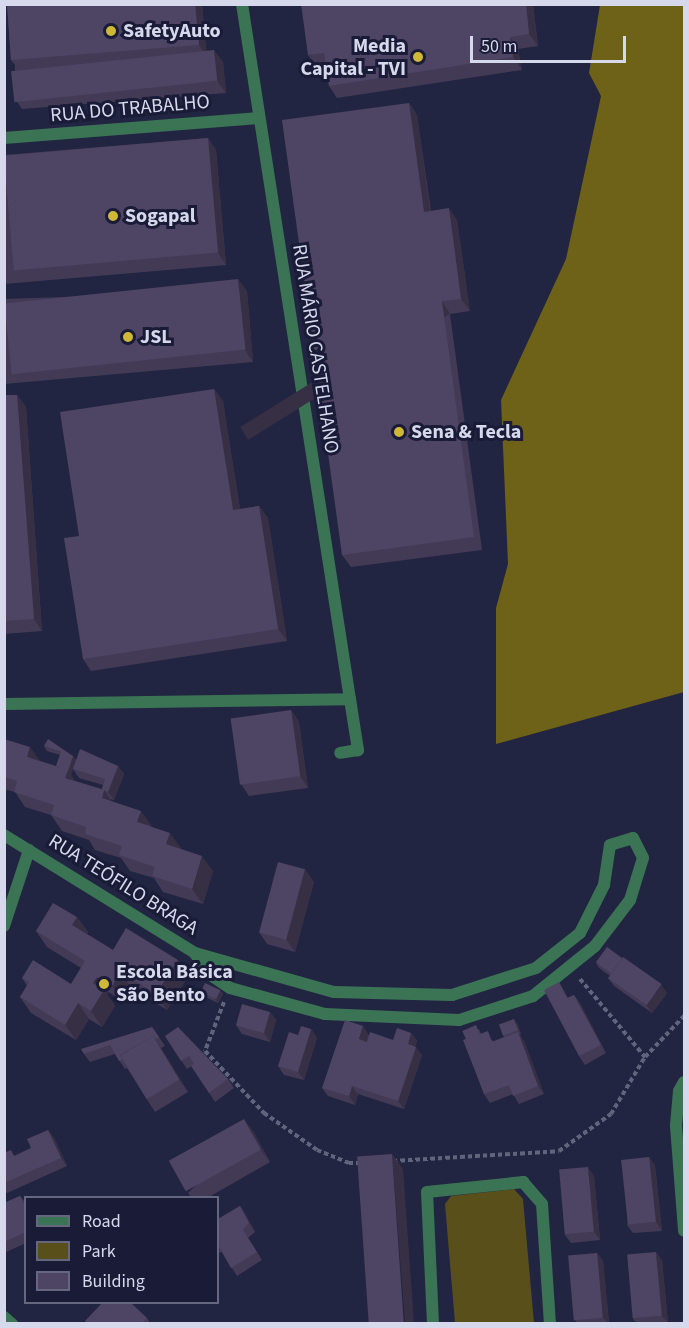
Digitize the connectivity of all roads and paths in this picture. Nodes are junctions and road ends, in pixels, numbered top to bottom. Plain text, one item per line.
1 (242, 4) edge
2 (259, 118) junction
3 (4, 138) edge
4 (351, 699) junction
5 (4, 704) edge
6 (340, 753) dead end
7 (4, 835) edge
8 (29, 850) junction
9 (4, 926) edge
10 (195, 953) junction
11 (569, 967) junction
12 (230, 988) junction
13 (684, 1016) edge
14 (645, 1057) junction
15 (684, 1082) edge
16 (384, 1161) edge
17 (372, 1162) edge
18 (684, 1231) edge
19 (4, 1317) edge
20 (12, 1323) edge
21 (432, 1323) edge
22 (550, 1323) edge

1 - 2 street, RUA MÁRIO CASTELHANO
2 - 3 street, RUA DO TRABALHO
2 - 4 street, RUA MÁRIO CASTELHANO
4 - 5 street
4 - 6 street, RUA MÁRIO CASTELHANO
7 - 8 street, RUA TEÓFILO BRAGA
8 - 9 street, RUA TEÓFILO BRAGA
8 - 10 street, RUA TEÓFILO BRAGA
10 - 11 street, RUA TEÓFILO BRAGA
10 - 12 street, RUA TEÓFILO BRAGA
11 - 12 street, RUA TEÓFILO BRAGA
11 - 14 path
12 - 17 path
13 - 14 path
14 - 16 path
15 - 18 street
19 - 20 street
21 - 22 street

